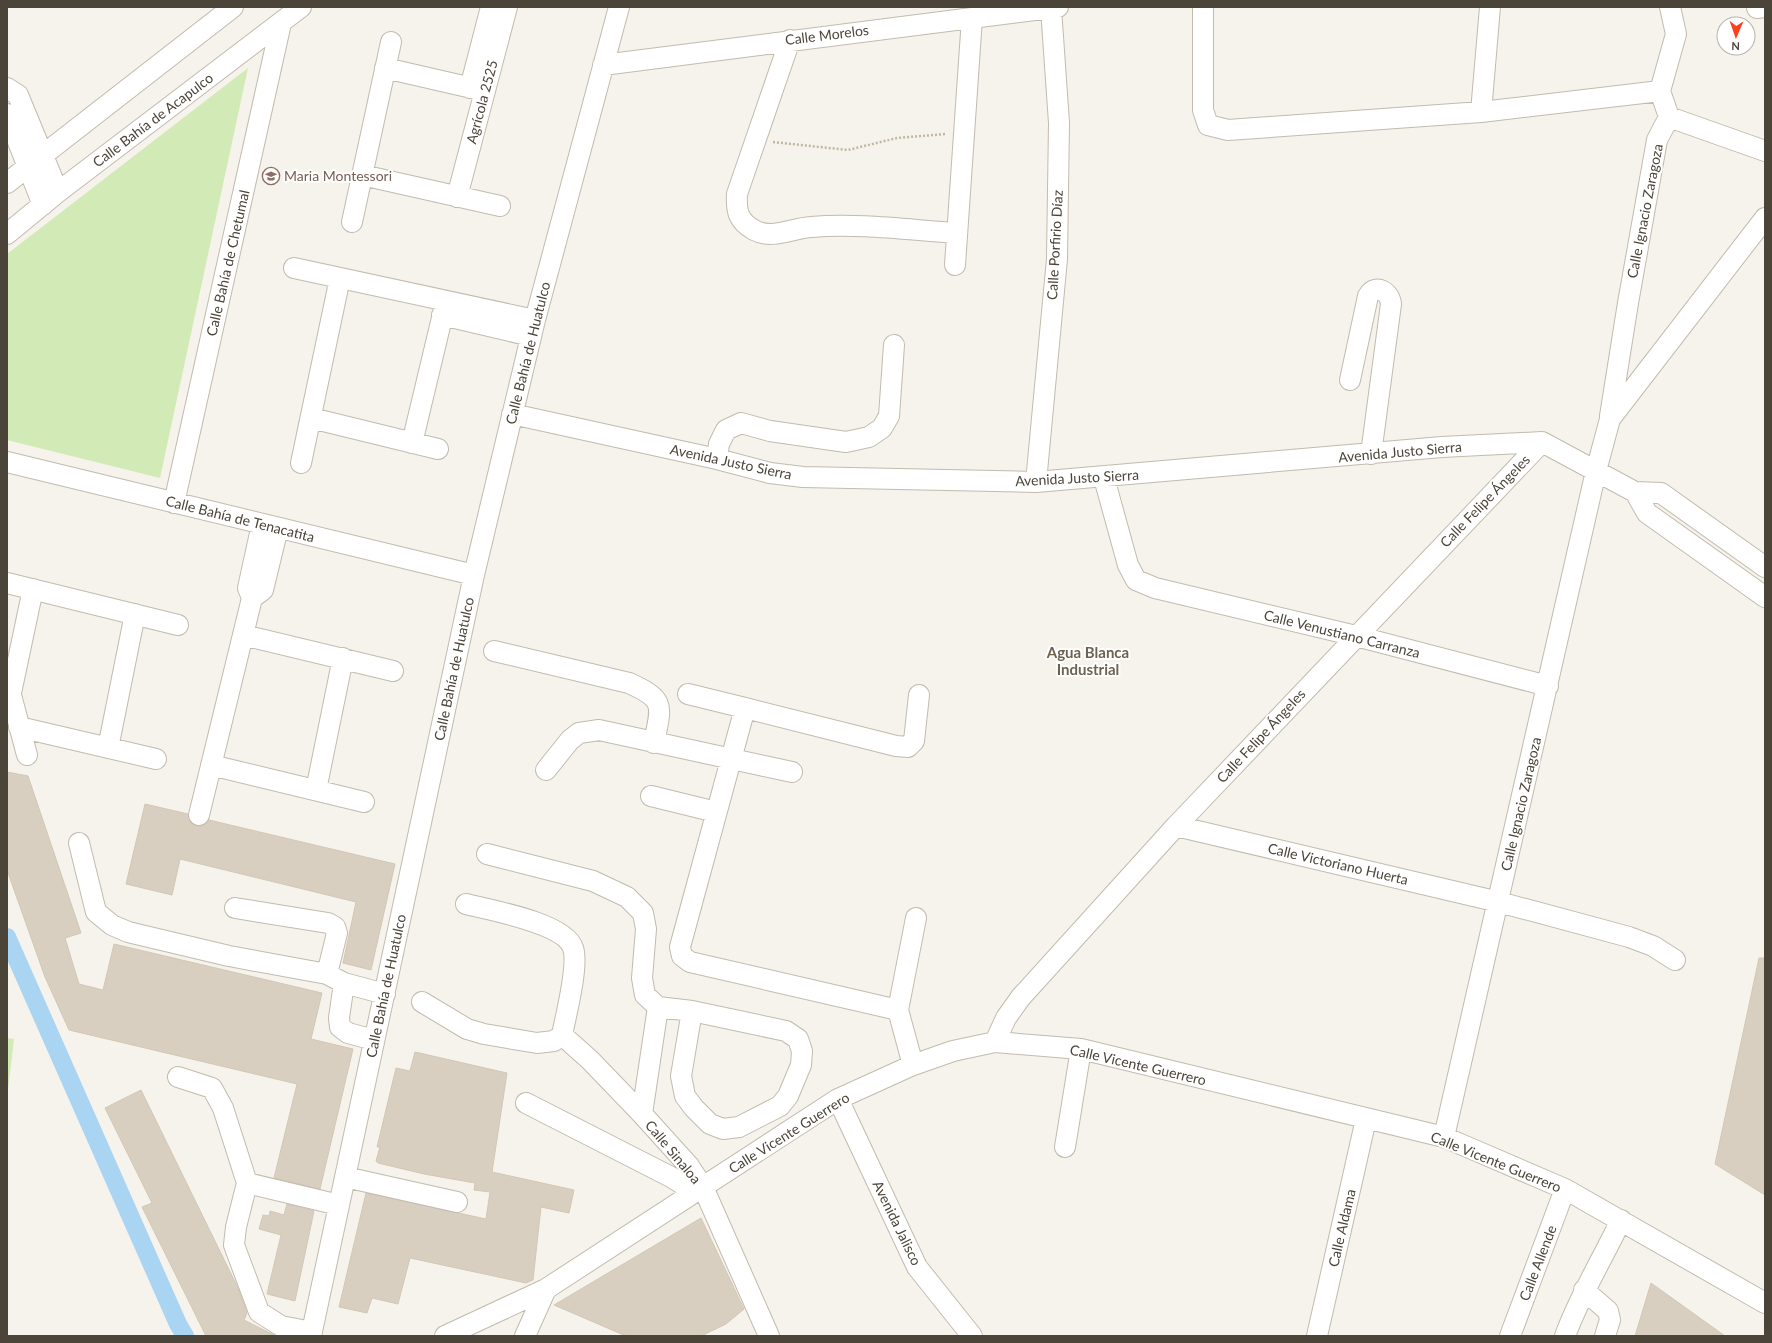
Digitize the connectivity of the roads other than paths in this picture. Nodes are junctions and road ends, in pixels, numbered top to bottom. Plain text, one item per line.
1 (233, 7) edge
2 (301, 7) edge
3 (491, 7) edge
4 (507, 7) edge
5 (619, 7) edge
6 (1203, 7) edge
7 (1490, 7) edge
8 (1670, 7) edge
9 (1055, 8) edge
10 (972, 18) junction
11 (281, 23) junction
12 (790, 40) junction
13 (391, 42) dead end
14 (604, 65) junction
15 (385, 68) junction
16 (7, 88) edge
17 (478, 90) junction
18 (1660, 91) junction
19 (1481, 112) junction
20 (7, 114) edge
21 (1669, 117) junction
22 (1765, 151) edge
23 (36, 161) junction
24 (362, 175) junction
25 (7, 183) edge
26 (58, 192) junction
27 (457, 197) junction
28 (43, 205) junction
29 (500, 206) dead end
30 (1765, 218) edge
31 (352, 222) dead end
32 (958, 233) junction
33 (7, 234) edge
34 (955, 265) dead end
35 (294, 268) dead end
36 (340, 278) junction
37 (444, 308) junction
38 (533, 328) junction
39 (894, 345) dead end
40 (1350, 380) dead end
41 (512, 414) junction
42 (311, 418) junction
43 (1610, 420) junction
44 (1542, 442) junction
45 (412, 443) junction
46 (438, 449) dead end
47 (1371, 454) junction
48 (717, 459) junction
49 (7, 462) edge
50 (302, 463) dead end
51 (1596, 471) junction
52 (1104, 478) junction
53 (1036, 482) junction
54 (1635, 492) junction
55 (174, 503) junction
56 (270, 526) junction
57 (1765, 567) edge
58 (474, 575) junction
59 (7, 583) edge
60 (33, 589) junction
61 (1765, 597) edge
62 (135, 614) junction
63 (178, 625) dead end
64 (243, 635) junction
65 (1356, 636) junction
66 (494, 651) dead end
67 (343, 658) junction
68 (393, 671) dead end
69 (9, 686) edge
70 (1548, 686) junction
71 (688, 694) dead end
72 (919, 695) dead end
73 (745, 708) junction
74 (19, 727) junction
75 (654, 743) junction
76 (108, 748) junction
77 (27, 755) dead end
78 (156, 759) dead end
79 (730, 759) junction
80 (211, 765) junction
81 (546, 770) dead end
82 (792, 772) dead end
83 (316, 790) junction
84 (651, 796) dead end
85 (364, 802) dead end
86 (716, 812) junction
87 (199, 815) dead end
88 (1176, 826) junction
89 (79, 843) dead end
90 (487, 854) dead end
91 (1499, 902) junction
92 (466, 904) dead end
93 (235, 908) dead end
94 (916, 918) dead end
95 (1675, 960) dead end
96 (336, 978) junction
97 (385, 994) junction
98 (422, 1002) dead end
99 (658, 1007) junction
100 (898, 1010) junction
101 (692, 1011) junction
102 (562, 1035) junction
103 (374, 1040) junction
104 (995, 1042) junction
105 (1081, 1049) junction
106 (913, 1065) junction
107 (178, 1077) dead end
108 (838, 1099) junction
109 (526, 1103) dead end
110 (642, 1114) junction
111 (1366, 1119) junction
112 (1444, 1137) junction
113 (1066, 1148) dead end
114 (345, 1177) junction
115 (247, 1183) junction
116 (699, 1189) junction
117 (1565, 1189) junction
118 (457, 1202) dead end
119 (339, 1205) junction
120 (1620, 1220) junction
121 (546, 1289) junction
122 (1584, 1290) junction
123 (1765, 1303) edge
124 (311, 1334) edge
125 (445, 1336) edge
126 (525, 1336) edge
127 (769, 1336) edge
128 (972, 1336) edge
129 (1317, 1336) edge
130 (1510, 1336) edge
131 (1565, 1336) edge
132 (1605, 1336) edge

1 - 23 street
2 - 11 street, Calle Bahía de Acapulco
3 - 17 street
4 - 17 street, Agrícola 2525
5 - 14 street, Calle Bahía de Huatulco
6 - 19 street
7 - 19 street
8 - 18 street
9 - 10 street, Calle Morelos
9 - 53 street, Calle Porfirio Díaz
10 - 12 street, Calle Morelos
10 - 32 street
11 - 26 street, Calle Bahía de Acapulco
11 - 55 street, Calle Bahía de Chetumal
12 - 14 street, Calle Morelos
12 - 32 street
13 - 15 street
14 - 38 street, Calle Bahía de Huatulco
15 - 17 street
15 - 24 street
16 - 23 street
17 - 27 street, Agrícola 2525
18 - 19 street
18 - 21 street
20 - 23 street
21 - 22 street
21 - 43 street, Calle Ignacio Zaragoza
23 - 25 street
23 - 26 street
23 - 28 street
24 - 27 street
24 - 31 street
26 - 28 street, Calle Bahía de Acapulco
27 - 29 street
28 - 33 street, Calle Bahía de Acapulco
30 - 43 street
32 - 34 street
35 - 36 street
36 - 37 street
36 - 42 street
37 - 38 street
37 - 45 street
38 - 41 street, Calle Bahía de Huatulco
39 - 48 street
40 - 47 street
41 - 48 street, Avenida Justo Sierra
41 - 58 street, Calle Bahía de Huatulco
42 - 45 street
42 - 50 street
43 - 51 street
44 - 47 street, Avenida Justo Sierra
44 - 51 street
44 - 65 street, Calle Felipe Ángeles
45 - 46 street
47 - 52 street, Avenida Justo Sierra
48 - 53 street, Avenida Justo Sierra
49 - 55 street, Calle Bahía de Tenacatita
51 - 54 street
51 - 70 street, Calle Ignacio Zaragoza
52 - 53 street, Avenida Justo Sierra
52 - 65 street, Calle Venustiano Carranza
54 - 57 street
54 - 61 street
55 - 56 street, Calle Bahía de Tenacatita
56 - 58 street, Calle Bahía de Tenacatita
56 - 64 street
58 - 97 street, Calle Bahía de Huatulco
59 - 60 street
60 - 62 street
60 - 69 street
62 - 63 street
62 - 76 street
64 - 67 street
64 - 80 street
65 - 70 street, Calle Venustiano Carranza
65 - 88 street, Calle Felipe Ángeles
66 - 75 street
67 - 68 street
67 - 83 street
69 - 74 street
70 - 91 street, Calle Ignacio Zaragoza
71 - 73 street
72 - 73 street
73 - 79 street
74 - 76 street
74 - 77 street
75 - 79 street
75 - 81 street
76 - 78 street
79 - 82 street
79 - 86 street
80 - 83 street
80 - 87 street
83 - 85 street
84 - 86 street
86 - 100 street
88 - 91 street, Calle Victoriano Huerta
88 - 104 street, Calle Felipe Ángeles
89 - 96 street
90 - 99 street
91 - 95 street, Calle Victoriano Huerta
91 - 112 street, Calle Ignacio Zaragoza
92 - 102 street
93 - 96 street
94 - 100 street
96 - 97 street
96 - 103 street
97 - 103 street, Calle Bahía de Huatulco
98 - 102 street
99 - 101 street
99 - 110 street
100 - 106 street
101 - 101 street
102 - 110 street, Calle Sinaloa
103 - 114 street, Calle Bahía de Huatulco
104 - 105 street, Calle Vicente Guerrero
104 - 106 street, Calle Vicente Guerrero
105 - 111 street, Calle Vicente Guerrero
105 - 113 street
106 - 108 street, Calle Vicente Guerrero
107 - 115 street
108 - 116 street, Calle Vicente Guerrero
108 - 128 street, Avenida Jalisco
109 - 116 street
110 - 116 street, Calle Sinaloa
111 - 112 street, Calle Vicente Guerrero
111 - 129 street, Calle Aldama
112 - 117 street, Calle Vicente Guerrero
114 - 118 street
114 - 119 street, Calle Bahía de Huatulco
115 - 119 street
115 - 124 street
116 - 121 street, Calle Vicente Guerrero
116 - 127 street, Calle Sinaloa
117 - 120 street, Calle Vicente Guerrero
117 - 130 street, Calle Allende
119 - 124 street, Calle Bahía de Huatulco
120 - 122 street
120 - 123 street, Calle Vicente Guerrero
121 - 125 street, Calle Vicente Guerrero
121 - 126 street
122 - 131 street
122 - 132 street

